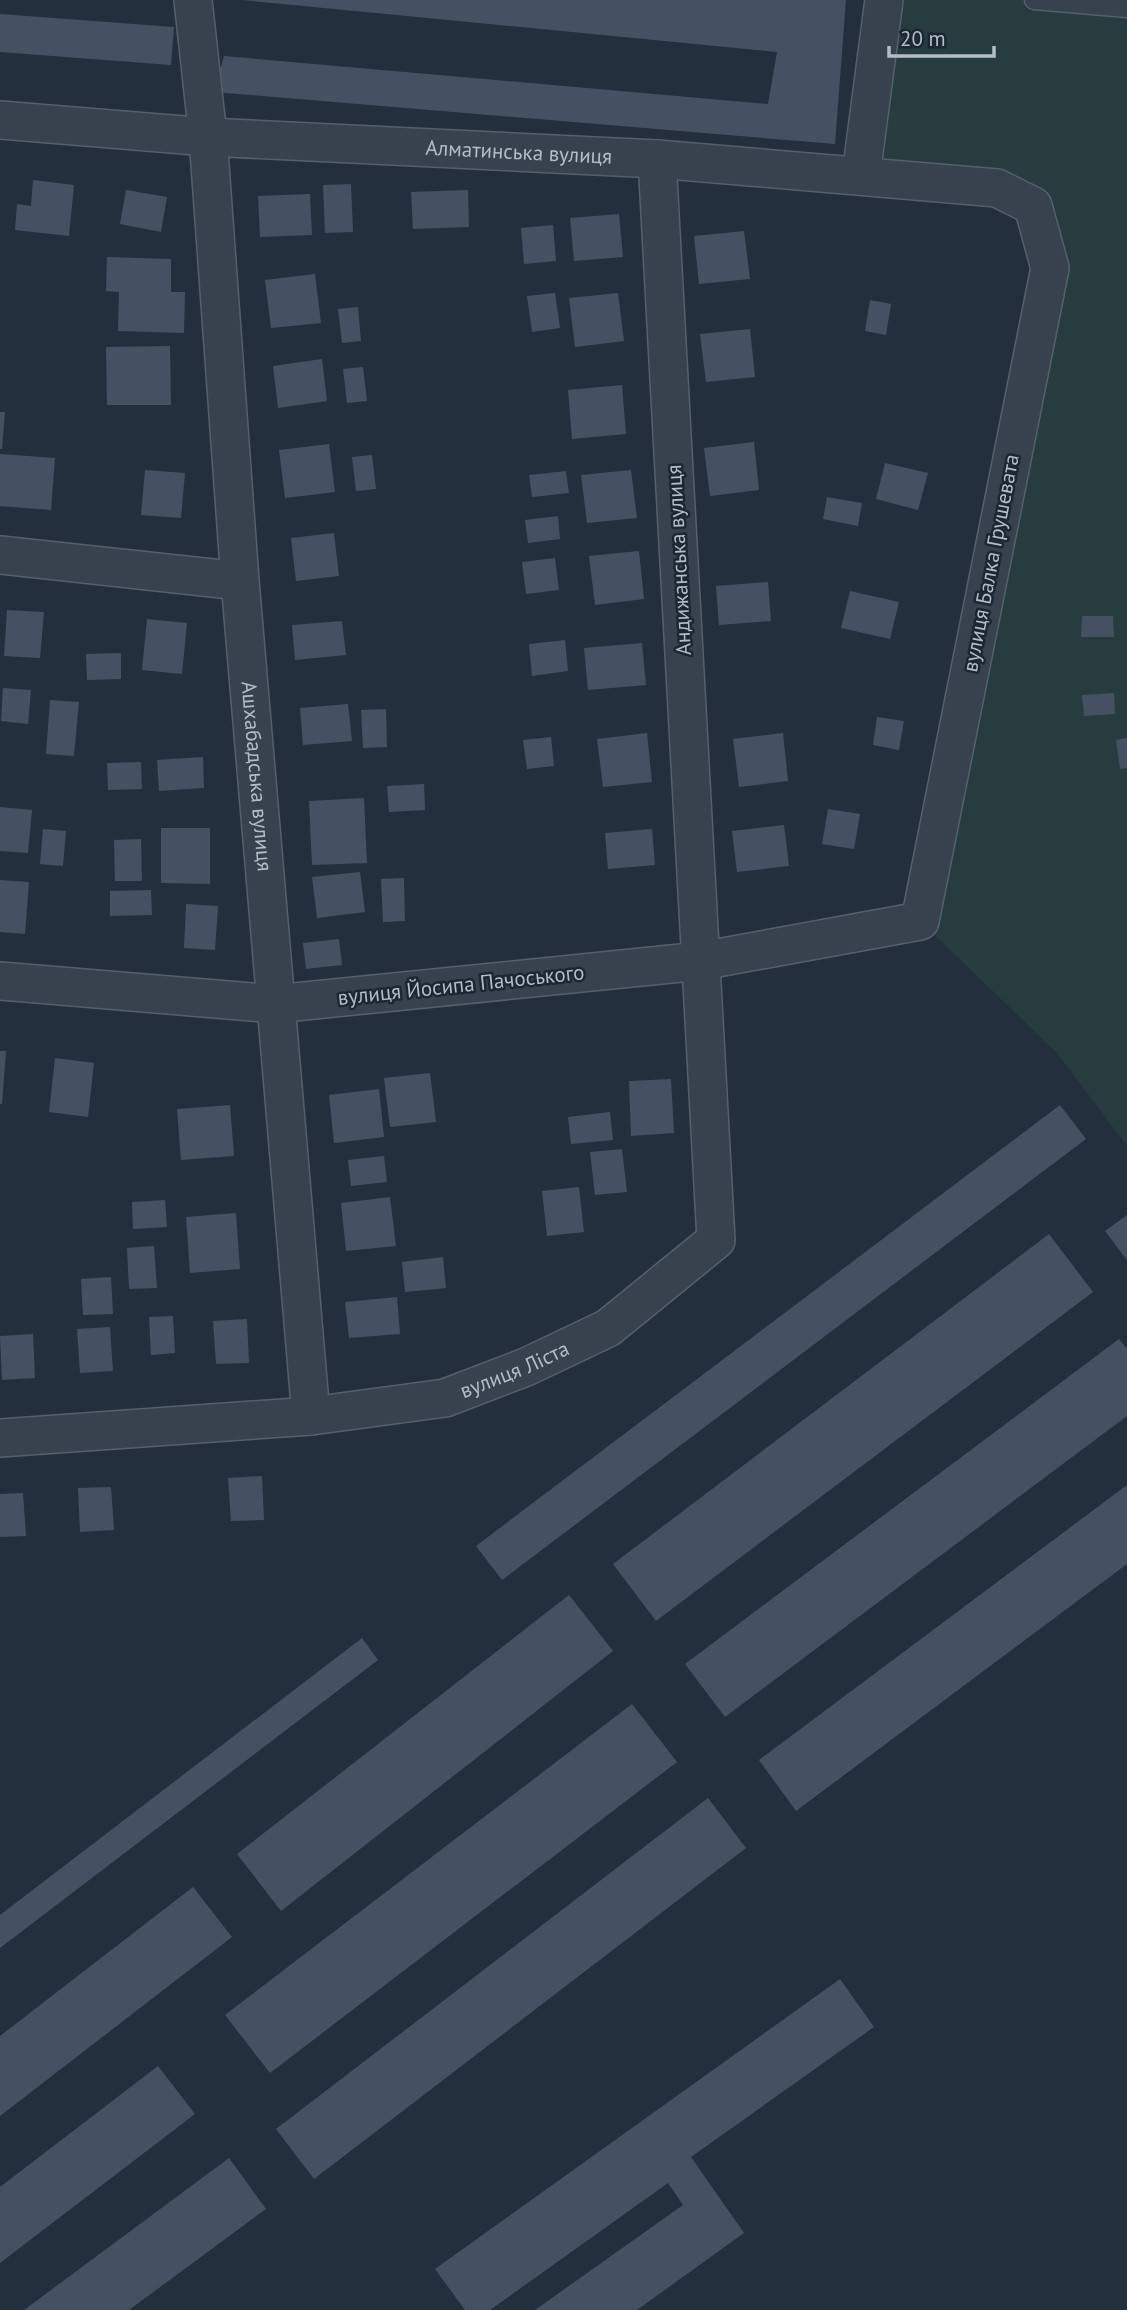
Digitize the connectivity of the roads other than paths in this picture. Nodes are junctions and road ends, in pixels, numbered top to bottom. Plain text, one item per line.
1 (193, 0) edge
2 (884, 0) edge
3 (1034, 0) edge
4 (1127, 8) edge
5 (0, 120) edge
6 (208, 137) junction
7 (657, 159) junction
8 (861, 175) junction
9 (1033, 206) joint
10 (0, 555) edge
11 (240, 581) junction
12 (920, 921) joint
13 (701, 961) junction
14 (0, 981) edge
15 (275, 1004) junction
16 (311, 1416) junction
17 (0, 1438) edge

1 - 6 street, Ашхабадська вулиця
2 - 8 street
3 - 4 lane
5 - 6 street, Алматинська вулиця
6 - 7 street, Алматинська вулиця
6 - 11 street, Ашхабадська вулиця
7 - 8 street, Алматинська вулиця
7 - 13 street, Андижанська вулиця
8 - 9 street, Алматинська вулиця
9 - 12 street, вулиця Балка Грушевата
10 - 11 street
11 - 15 street, Ашхабадська вулиця
12 - 13 street, вулиця Йосипа Пачоського
13 - 15 street, вулиця Йосипа Пачоського
13 - 16 street, вулиця Ліста
14 - 15 street, вулиця Йосипа Пачоського
15 - 16 street, Ашхабадська вулиця
16 - 17 street, вулиця Ліста

